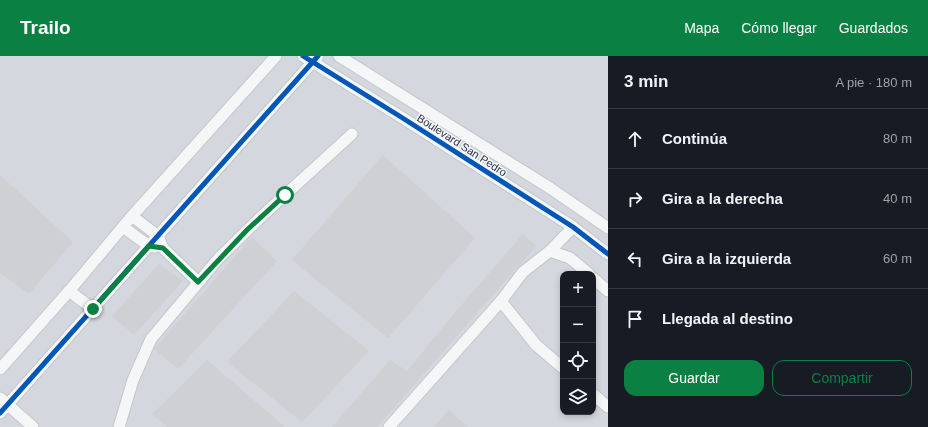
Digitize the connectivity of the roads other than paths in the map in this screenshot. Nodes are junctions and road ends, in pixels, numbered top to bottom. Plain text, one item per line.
1 (276, 56) edge
2 (302, 56) edge
3 (339, 56) edge
4 (315, 59) edge
5 (352, 134) dead end
6 (132, 216) junction
7 (123, 227) junction
8 (573, 227) junction
9 (608, 228) edge
10 (158, 236) junction
11 (149, 246) junction
12 (163, 248) junction
13 (550, 251) junction
14 (608, 254) edge
15 (585, 271) edge
16 (596, 281) edge
17 (198, 282) junction
18 (69, 291) junction
19 (608, 291) edge
20 (501, 301) junction
21 (93, 309) junction
22 (560, 365) edge
23 (0, 369) edge
24 (596, 397) edge
25 (4, 401) edge
26 (608, 407) edge
27 (0, 413) edge
28 (33, 427) edge
29 (119, 427) edge
30 (389, 427) edge

1 - 6 street
2 - 4 street, Boulevard San Pedro
3 - 9 street, Boulevard San Pedro
4 - 8 street, Boulevard San Pedro
4 - 10 street
5 - 17 street
6 - 7 street
6 - 10 street
7 - 11 street
7 - 18 street
8 - 13 street
8 - 14 street, Boulevard San Pedro
10 - 11 street
10 - 12 street
11 - 12 street
11 - 21 street
12 - 17 street
13 - 15 street
13 - 20 street
16 - 19 street
17 - 29 street
18 - 21 street
18 - 23 street
20 - 22 street
20 - 30 street
21 - 25 street
24 - 26 street
25 - 27 street
25 - 28 street

